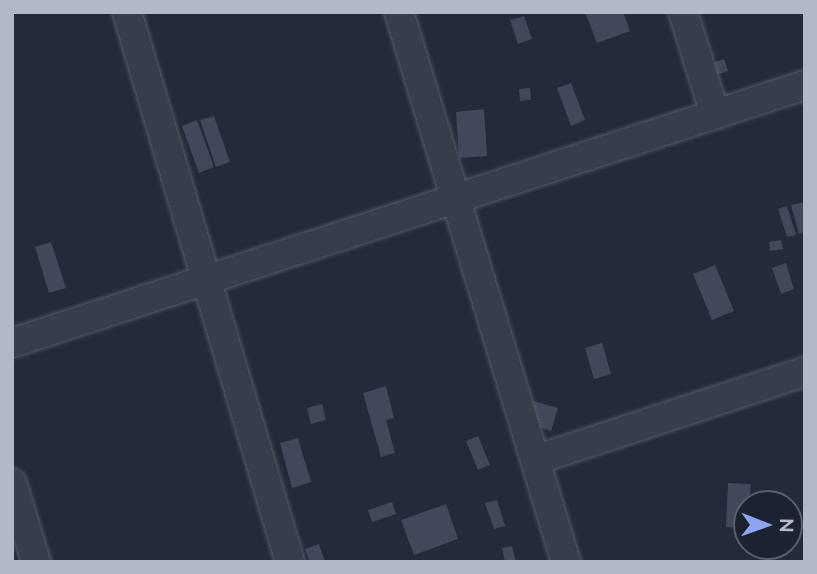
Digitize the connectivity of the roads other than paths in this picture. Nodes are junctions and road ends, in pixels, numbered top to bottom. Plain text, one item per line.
1 (127, 12) edge
2 (399, 12) edge
3 (683, 12) edge
4 (805, 85) edge
5 (715, 114) junction
6 (455, 196) junction
7 (206, 279) junction
8 (12, 342) edge
9 (805, 372) edge
10 (535, 460) junction
11 (12, 483) edge
12 (36, 562) edge
13 (290, 562) edge
14 (566, 562) edge

1 - 7 street
2 - 6 street
3 - 5 street
4 - 5 street
5 - 6 street
6 - 7 street
6 - 10 street
7 - 8 street
7 - 13 street
9 - 10 street
10 - 14 street
11 - 12 street

